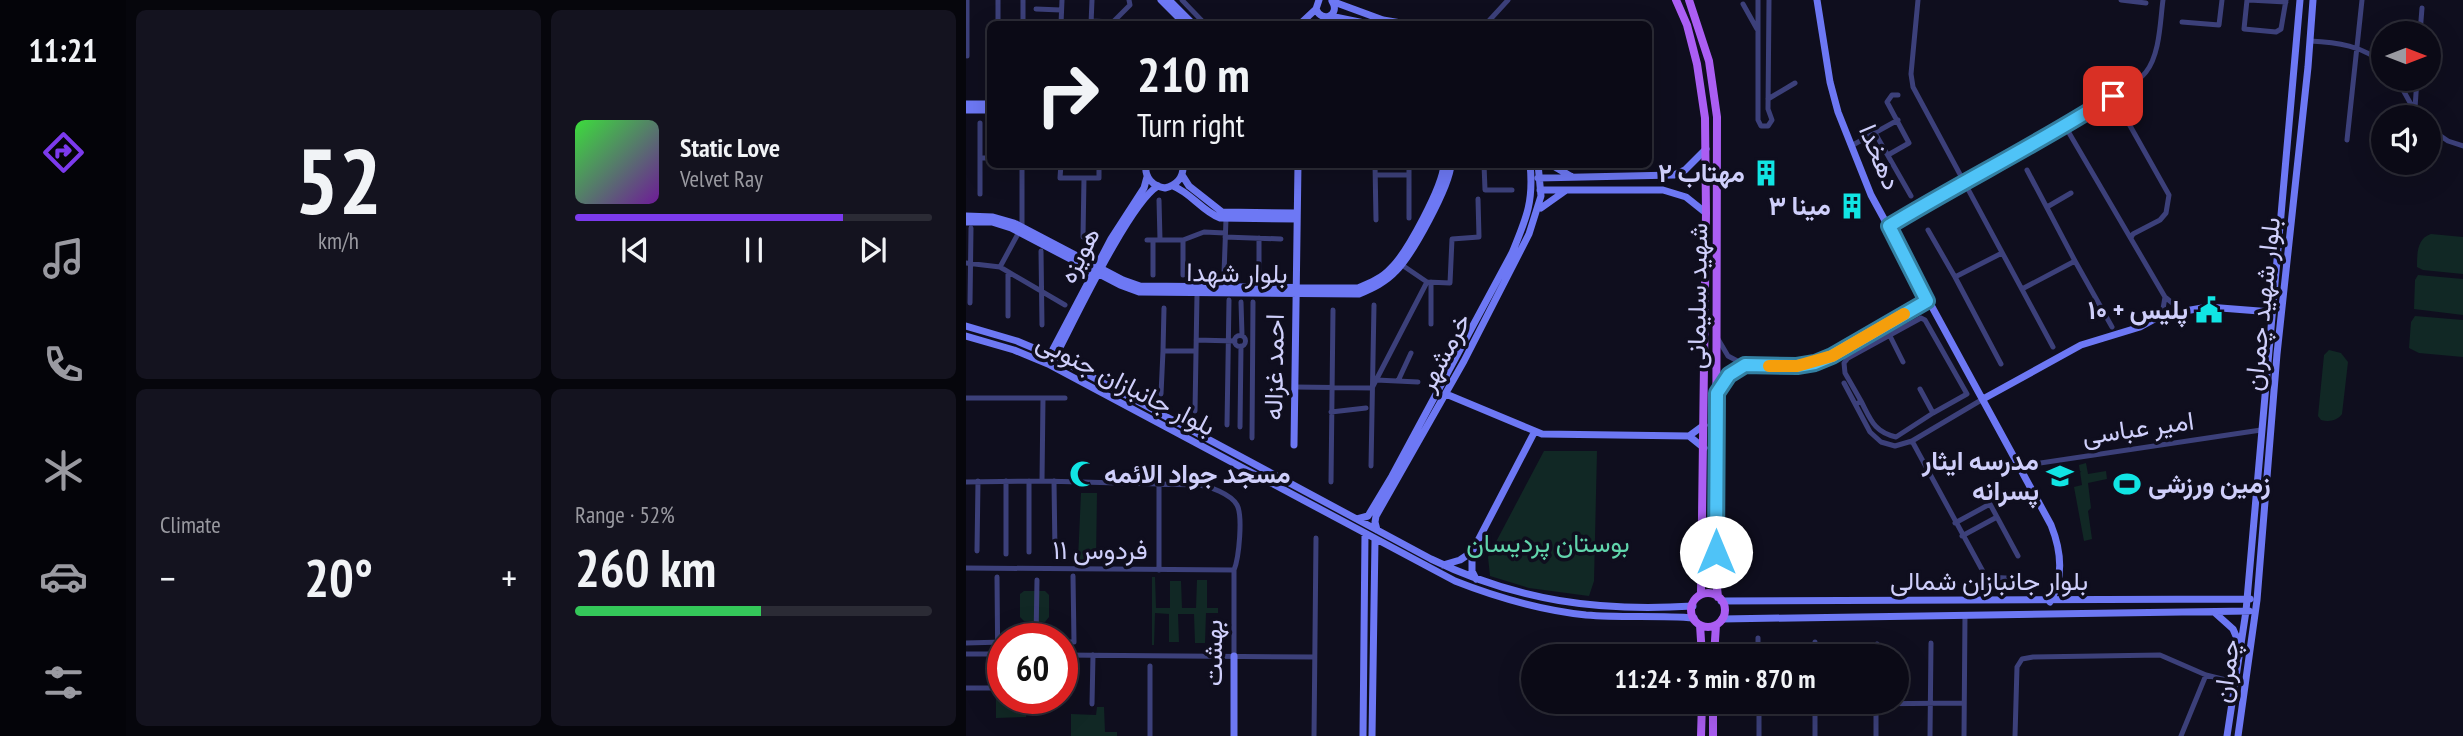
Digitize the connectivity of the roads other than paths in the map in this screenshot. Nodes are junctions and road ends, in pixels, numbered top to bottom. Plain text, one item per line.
1 (967, 0) edge
2 (998, 0) edge
3 (1023, 0) edge
4 (1062, 0) edge
5 (1091, 0) edge
6 (1129, 0) edge
7 (1161, 0) edge
8 (1169, 0) edge
9 (1182, 0) edge
10 (1508, 0) edge
11 (1676, 0) edge
12 (1689, 0) edge
13 (1758, 0) edge
14 (1769, 0) edge
15 (1817, 0) edge
16 (1918, 0) edge
17 (2120, 0) edge
18 (2163, 0) edge
19 (2222, 0) edge
20 (2248, 0) edge
21 (2300, 0) edge
22 (2313, 0) edge
23 (2362, 0) edge
24 (1333, 1) edge
25 (2286, 1) edge
26 (2146, 3) dead end
27 (1315, 4) edge
28 (1743, 4) dead end
29 (2422, 8) dead end
30 (1036, 9) dead end
31 (1061, 10) junction
32 (1321, 16) junction
33 (1330, 16) junction
34 (1180, 20) edge
35 (998, 21) edge
36 (1023, 21) edge
37 (1061, 21) edge
38 (1091, 21) edge
39 (1116, 21) edge
40 (1202, 21) edge
41 (1302, 21) edge
42 (1315, 21) edge
43 (1354, 21) edge
44 (1391, 21) edge
45 (1489, 21) edge
46 (2421, 21) edge
47 (2182, 22) dead end
48 (1759, 32) junction
49 (2310, 41) junction
50 (2359, 49) junction
51 (2371, 54) edge
52 (967, 56) edge
53 (1796, 83) dead end
54 (1898, 94) dead end
55 (1768, 99) junction
56 (966, 104) edge
57 (987, 104) edge
58 (966, 110) edge
59 (987, 110) edge
60 (2124, 115) dead end
61 (1898, 120) junction
62 (980, 123) dead end
63 (2066, 127) junction
64 (1875, 133) junction
65 (2441, 136) edge
66 (2347, 139) dead end
67 (1851, 146) junction
68 (2463, 146) edge
69 (1706, 149) junction
70 (1888, 155) junction
71 (980, 158) junction
72 (987, 158) edge
73 (1022, 168) edge
74 (1060, 168) edge
75 (1099, 168) edge
76 (1146, 168) edge
77 (1183, 168) edge
78 (1298, 168) edge
79 (1376, 168) edge
80 (1409, 168) edge
81 (1443, 168) edge
82 (1450, 168) edge
83 (1484, 168) edge
84 (1530, 168) edge
85 (1539, 168) edge
86 (1557, 168) edge
87 (2027, 170) dead end
88 (1182, 175) junction
89 (1376, 175) junction
90 (1409, 175) junction
91 (1147, 177) junction
92 (1084, 178) junction
93 (1531, 178) junction
94 (1540, 178) junction
95 (1573, 178) junction
96 (1965, 181) junction
97 (1172, 186) junction
98 (1158, 187) junction
99 (1512, 190) dead end
100 (1532, 190) junction
101 (1541, 190) junction
102 (1566, 190) junction
103 (980, 194) dead end
104 (2071, 194) dead end
105 (1911, 196) dead end
106 (1478, 199) dead end
107 (1159, 200) dead end
108 (1434, 201) junction
109 (2047, 207) junction
110 (1538, 211) junction
111 (1706, 213) junction
112 (966, 216) edge
113 (1297, 216) junction
114 (1409, 218) dead end
115 (1226, 219) junction
116 (1376, 219) dead end
117 (968, 225) edge
118 (1889, 226) junction
119 (1021, 230) junction
120 (1928, 230) dead end
121 (1225, 235) junction
122 (1083, 237) dead end
123 (1259, 238) junction
124 (2131, 238) junction
125 (1281, 239) dead end
126 (1153, 240) junction
127 (1183, 240) junction
128 (1041, 251) dead end
129 (2002, 253) junction
130 (2075, 261) junction
131 (968, 264) edge
132 (1402, 265) junction
133 (1000, 267) junction
134 (1098, 270) junction
135 (1008, 272) junction
136 (1224, 274) dead end
137 (1153, 275) dead end
138 (1184, 275) dead end
139 (1259, 276) dead end
140 (1955, 277) junction
141 (1429, 282) junction
142 (2022, 289) junction
143 (1196, 290) junction
144 (1041, 291) junction
145 (1296, 292) junction
146 (2165, 297) junction
147 (1229, 300) dead end
148 (1927, 301) junction
149 (1241, 302) dead end
150 (1253, 302) dead end
151 (970, 303) dead end
152 (1065, 305) dead end
153 (1374, 305) dead end
154 (1164, 307) dead end
155 (1333, 310) dead end
156 (2182, 311) junction
157 (2272, 312) junction
158 (2162, 315) junction
159 (1008, 316) dead end
160 (1431, 324) dead end
161 (1042, 325) dead end
162 (966, 326) edge
163 (2112, 327) dead end
164 (966, 336) edge
165 (1890, 336) junction
166 (1717, 337) junction
167 (1196, 340) junction
168 (1231, 341) junction
169 (1245, 341) junction
170 (2053, 346) dead end
171 (1163, 351) junction
172 (1196, 351) junction
173 (1411, 353) dead end
174 (1052, 356) junction
175 (1903, 362) dead end
176 (2001, 364) dead end
177 (1745, 365) junction
178 (1376, 380) junction
179 (1398, 381) junction
180 (1418, 382) dead end
181 (1844, 383) dead end
182 (1331, 386) junction
183 (1295, 387) junction
184 (1372, 388) junction
185 (1920, 389) dead end
186 (1717, 393) junction
187 (1161, 394) dead end
188 (1446, 394) junction
189 (966, 398) edge
190 (1043, 398) junction
191 (1065, 398) dead end
192 (1983, 399) junction
193 (1858, 403) junction
194 (1366, 408) dead end
195 (1195, 411) dead end
196 (1331, 412) junction
197 (1933, 413) junction
198 (1227, 425) dead end
199 (1704, 425) junction
200 (1240, 427) dead end
201 (2261, 430) junction
202 (1535, 431) junction
203 (1689, 436) junction
204 (1252, 438) dead end
205 (2270, 439) junction
206 (1912, 442) junction
207 (1294, 445) dead end
208 (1704, 448) junction
209 (1371, 466) dead end
210 (2020, 466) junction
211 (966, 481) edge
212 (978, 481) junction
213 (1006, 481) junction
214 (1029, 481) junction
215 (1042, 481) junction
216 (1054, 481) junction
217 (1331, 482) dead end
218 (1159, 484) junction
219 (1371, 517) junction
220 (1997, 517) junction
221 (1357, 519) junction
222 (1955, 523) junction
223 (1377, 530) junction
224 (1365, 534) junction
225 (1962, 536) junction
226 (1316, 538) dead end
227 (1375, 540) junction
228 (977, 551) dead end
229 (1029, 552) dead end
230 (1472, 552) junction
231 (1055, 553) dead end
232 (1006, 554) dead end
233 (2018, 556) dead end
234 (1443, 565) junction
235 (966, 568) edge
236 (1159, 570) junction
237 (1234, 570) junction
238 (1073, 576) dead end
239 (997, 577) dead end
240 (2006, 578) dead end
241 (1476, 579) junction
242 (1037, 580) dead end
243 (2249, 582) junction
244 (1701, 593) junction
245 (1720, 599) junction
246 (2247, 599) junction
247 (2225, 600) junction
248 (2257, 600) junction
249 (2050, 602) junction
250 (1693, 606) junction
251 (2246, 611) junction
252 (2214, 612) junction
253 (2256, 612) junction
254 (1965, 615) junction
255 (1697, 622) junction
256 (1719, 622) junction
257 (999, 623) edge
258 (1036, 623) edge
259 (1073, 623) edge
260 (1758, 638) dead end
261 (987, 642) edge
262 (966, 643) edge
263 (1931, 643) dead end
264 (1700, 644) edge
265 (1716, 644) edge
266 (1758, 644) edge
267 (2240, 645) junction
268 (966, 654) edge
269 (987, 654) edge
270 (1078, 655) edge
271 (1093, 655) junction
272 (1234, 656) junction
273 (1315, 657) junction
274 (1150, 666) dead end
275 (2206, 675) junction
276 (2234, 682) junction
277 (966, 688) edge
278 (987, 688) edge
279 (1368, 692) junction
280 (1909, 703) edge
281 (1930, 703) junction
282 (1964, 703) junction
283 (1092, 704) dead end
284 (1702, 714) edge
285 (1713, 714) edge
286 (1759, 714) edge
287 (1815, 714) edge
288 (1876, 714) edge
289 (1150, 736) edge
290 (1234, 736) edge
291 (1314, 736) edge
292 (1363, 736) edge
293 (1372, 736) edge
294 (1701, 736) edge
295 (1713, 736) edge
296 (1759, 736) edge
297 (1815, 736) edge
298 (1876, 736) edge
299 (1930, 736) edge
300 (1964, 736) edge
301 (2015, 736) edge
302 (2181, 736) edge
303 (2227, 736) edge
304 (2238, 736) edge

1 - 52 street
2 - 35 street
3 - 36 street
4 - 31 street
5 - 38 street
6 - 39 street
7 - 34 main road
8 - 34 main road
9 - 40 street
10 - 45 street
11 - 69 main road, شهید سلیمانی
12 - 166 main road, شهید سلیمانی
13 - 48 street
14 - 55 street
15 - 67 main road, دهخدا
16 - 96 street
17 - 26 street
18 - 63 street
19 - 47 street
20 - 25 street
20 - 25 street
21 - 157 main road, بلوار شهید چمران
22 - 49 main road, بلوار شهید چمران
23 - 50 street
24 - 33 main road
24 - 44 main road
27 - 32 main road
27 - 41 main road
28 - 48 street
29 - 46 street
30 - 31 street
31 - 37 street
32 - 33 main road
32 - 42 main road
33 - 43 main road
48 - 55 street
49 - 50 street
49 - 205 main road, بلوار شهید چمران
50 - 51 street
50 - 66 street
53 - 55 street
54 - 61 street
56 - 57 main road
58 - 59 main road
60 - 124 street
61 - 64 street
61 - 70 street
62 - 71 street
63 - 96 street
63 - 124 street
64 - 67 street
64 - 70 street
65 - 68 street
67 - 118 main road, دهخدا
69 - 95 main road
69 - 111 main road, شهید سلیمانی
70 - 105 street
71 - 72 street
71 - 103 street
73 - 119 street
74 - 92 street
75 - 92 street
76 - 91 main road
77 - 88 main road
78 - 113 main road, احمد غزاله
79 - 89 street
80 - 90 street
81 - 108 main road, بلوار شهدا
82 - 108 main road, بلوار شهدا
83 - 99 street
84 - 93 main road, خرمشهر
85 - 94 main road, خرمشهر
86 - 95 main road
87 - 109 street
88 - 97 main road
88 - 113 main road
89 - 90 street
89 - 116 street
90 - 114 street
91 - 98 main road
91 - 134 main road, هویزه
92 - 122 street
93 - 94 main road
93 - 100 main road, خرمشهر
94 - 95 main road
94 - 101 main road, خرمشهر
96 - 118 street
96 - 129 street
97 - 98 main road
97 - 115 main road
98 - 134 main road, هویزه
100 - 101 main road
100 - 219 main road, خرمشهر
101 - 102 main road
101 - 110 main road, خرمشهر
102 - 110 main road
102 - 111 main road
104 - 109 street
106 - 141 street
107 - 126 street
108 - 132 main road, بلوار شهدا
108 - 145 main road, بلوار شهدا
109 - 130 street
110 - 188 main road, خرمشهر
111 - 199 main road, شهید سلیمانی
112 - 119 main road, بلوار شهدا
113 - 115 main road
113 - 145 main road, احمد غزاله
115 - 121 street
117 - 119 main road, بلوار شهدا
117 - 131 street
118 - 148 main road, دهخدا
119 - 133 street
119 - 134 main road, بلوار شهدا
120 - 140 street
121 - 123 street
121 - 127 street
121 - 136 street
123 - 125 street
123 - 139 street
124 - 146 street
126 - 127 street
126 - 137 street
127 - 138 street
128 - 144 street
129 - 140 street
129 - 142 street
130 - 142 street
130 - 163 street
131 - 133 street
131 - 151 street
132 - 141 street
132 - 145 main road, بلوار شهدا
133 - 135 street
134 - 143 main road, بلوار شهدا
134 - 174 main road, هویزه
135 - 144 street
135 - 159 street
140 - 176 street
141 - 160 street
141 - 178 street
142 - 170 street
143 - 145 main road, بلوار شهدا
143 - 167 street
144 - 152 street
144 - 161 street
145 - 183 main road, احمد غزاله
146 - 156 street
146 - 158 street
147 - 168 street
148 - 177 street
148 - 192 main road, دهخدا
149 - 169 street
150 - 169 street
153 - 184 street
154 - 171 street
155 - 182 street
156 - 157 main road
156 - 158 main road
157 - 201 main road, بلوار شهید چمران
158 - 192 main road
162 - 174 main road, بلوار جانبازان جنوبی
164 - 224 main road, بلوار جانبازان جنوبی
165 - 175 street
165 - 193 street
165 - 197 street
166 - 177 street
166 - 186 main road, شهید سلیمانی
167 - 168 street
167 - 172 street
168 - 169 street
168 - 198 street
169 - 200 street
169 - 204 street
171 - 172 street
171 - 187 street
172 - 195 street
173 - 179 street
174 - 221 main road, بلوار جانبازان جنوبی
177 - 186 street
178 - 179 street
178 - 184 street
179 - 180 street
181 - 193 street
182 - 183 street
182 - 184 street
182 - 196 street
183 - 207 main road, احمد غزاله
184 - 209 street
185 - 197 street
186 - 245 main road, شهید سلیمانی
188 - 202 main road
188 - 219 main road, خرمشهر
189 - 190 street
190 - 191 street
190 - 215 street
192 - 206 street
192 - 210 main road, دهخدا
193 - 197 street
193 - 206 street
194 - 196 street
196 - 217 street
199 - 203 main road
199 - 208 main road, شهید سلیمانی
201 - 205 main road
201 - 210 street, امیر عباسی
201 - 243 main road, بلوار شهید چمران
202 - 203 main road
202 - 230 main road
203 - 208 main road
205 - 248 main road, بلوار شهید چمران
206 - 222 street
208 - 244 main road, شهید سلیمانی
210 - 249 main road, دهخدا
211 - 212 street
212 - 213 street
212 - 228 street
213 - 214 street
213 - 232 street
214 - 215 street
214 - 229 street
215 - 216 street
216 - 218 street
216 - 231 street
218 - 236 street
218 - 237 street, بهشت
219 - 221 main road
219 - 223 main road
220 - 222 street
220 - 225 street
220 - 233 street
221 - 223 main road, بلوار جانبازان جنوبی
222 - 225 street
223 - 234 main road, بلوار جانبازان جنوبی
224 - 227 main road, بلوار جانبازان جنوبی
224 - 279 main road
225 - 240 street
226 - 273 street
227 - 255 main road, بلوار جانبازان جنوبی
227 - 279 main road
230 - 234 main road
230 - 241 main road
234 - 241 main road, بلوار جانبازان جنوبی
235 - 236 street, فردوس ۱۱
236 - 237 street, فردوس ۱۱
237 - 272 street, بهشت
238 - 259 street
239 - 257 street
241 - 250 main road, بلوار جانبازان جنوبی
242 - 258 street
243 - 246 main road, بلوار شهید چمران
243 - 247 main road
244 - 245 main road
244 - 250 main road
245 - 249 main road, بلوار جانبازان شمالی
245 - 256 main road
246 - 247 main road, بلوار جانبازان شمالی
246 - 248 main road, بلوار جانبازان شمالی
246 - 251 main road, بلوار شهید چمران
247 - 249 main road, بلوار جانبازان شمالی
248 - 253 main road, بلوار شهید چمران
250 - 255 main road
251 - 252 main road, بلوار جانبازان شمالی
251 - 253 main road, بلوار جانبازان شمالی
251 - 267 main road, بلوار شهید چمران
252 - 254 main road, بلوار جانبازان شمالی
252 - 267 main road
253 - 304 main road, چمران
254 - 256 main road, بلوار جانبازان شمالی
254 - 282 street
255 - 256 main road
255 - 264 main road
256 - 265 main road
260 - 266 street
261 - 262 street
263 - 281 street
267 - 276 main road, بلوار شهید چمران
268 - 269 street
270 - 271 street
271 - 272 street
271 - 283 street
272 - 273 street
272 - 290 main road, بهشت
273 - 291 street
274 - 289 street
275 - 276 street
275 - 301 street
275 - 302 street
276 - 303 main road, بلوار شهید چمران
277 - 278 street
279 - 292 main road
279 - 293 main road
280 - 281 street
281 - 282 street
281 - 299 street
282 - 300 street
284 - 294 main road
285 - 295 main road
286 - 296 street
287 - 297 street
288 - 298 street

